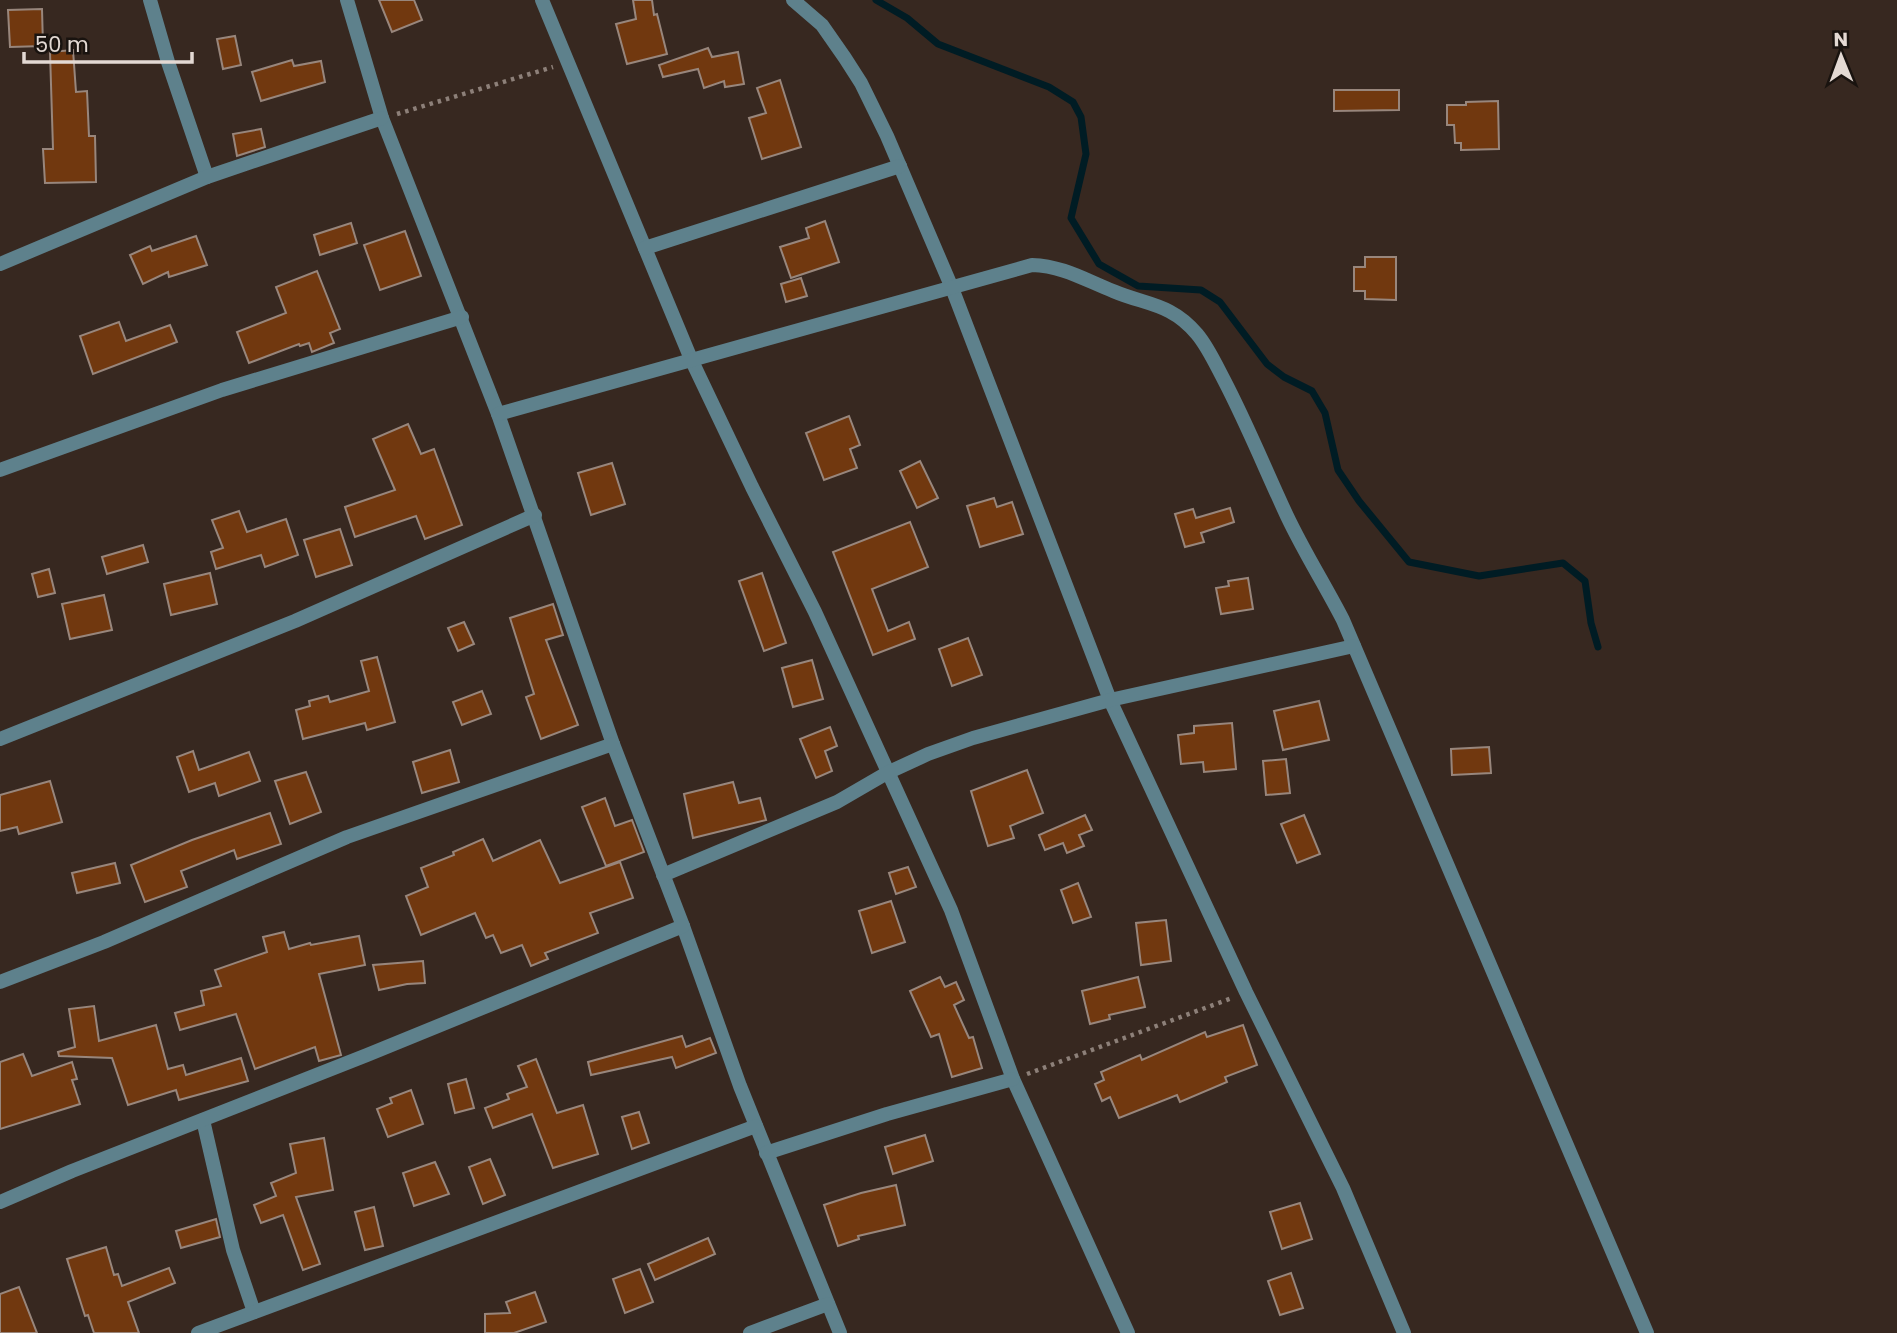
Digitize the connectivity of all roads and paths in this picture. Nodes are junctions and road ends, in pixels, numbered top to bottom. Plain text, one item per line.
1 (150, 0) edge
2 (347, 0) edge
3 (542, 0) edge
4 (793, 0) edge
5 (567, 62) junction
6 (382, 118) junction
7 (900, 166) junction
8 (207, 177) junction
9 (645, 248) junction
10 (0, 264) edge
11 (952, 288) junction
12 (462, 317) junction
13 (691, 359) junction
14 (498, 414) junction
15 (0, 470) edge
16 (535, 515) junction
17 (1354, 646) junction
18 (1110, 699) junction
19 (0, 739) edge
20 (613, 744) junction
21 (887, 773) junction
22 (663, 876) junction
23 (683, 926) junction
24 (0, 982) edge
25 (1245, 992) junction
26 (1013, 1079) junction
27 (203, 1120) junction
28 (756, 1126) junction
29 (766, 1153) junction
30 (0, 1202) edge
31 (828, 1304) junction
32 (254, 1312) junction
33 (198, 1333) edge
34 (750, 1333) edge
35 (840, 1333) edge
36 (1128, 1333) edge
37 (1404, 1333) edge
38 (1647, 1333) edge

1 - 8 street
2 - 6 street
3 - 5 street
4 - 7 street
5 - 6 path
5 - 9 street
6 - 8 street
6 - 12 street
7 - 9 street
7 - 11 street
8 - 10 street
9 - 13 street
11 - 13 street
11 - 17 street
11 - 18 street
12 - 14 street
12 - 15 street
13 - 14 street
13 - 21 street
14 - 16 street
16 - 19 street
16 - 20 street
17 - 18 street
17 - 38 street
18 - 21 street
18 - 25 street
20 - 22 street
20 - 24 street
21 - 22 street
21 - 26 street
22 - 23 street
23 - 27 street
23 - 28 street
25 - 26 path
25 - 37 street
26 - 29 street
26 - 36 street
27 - 30 street
27 - 32 street
28 - 29 street
28 - 32 street
29 - 31 street
31 - 34 street
31 - 35 street
32 - 33 street

